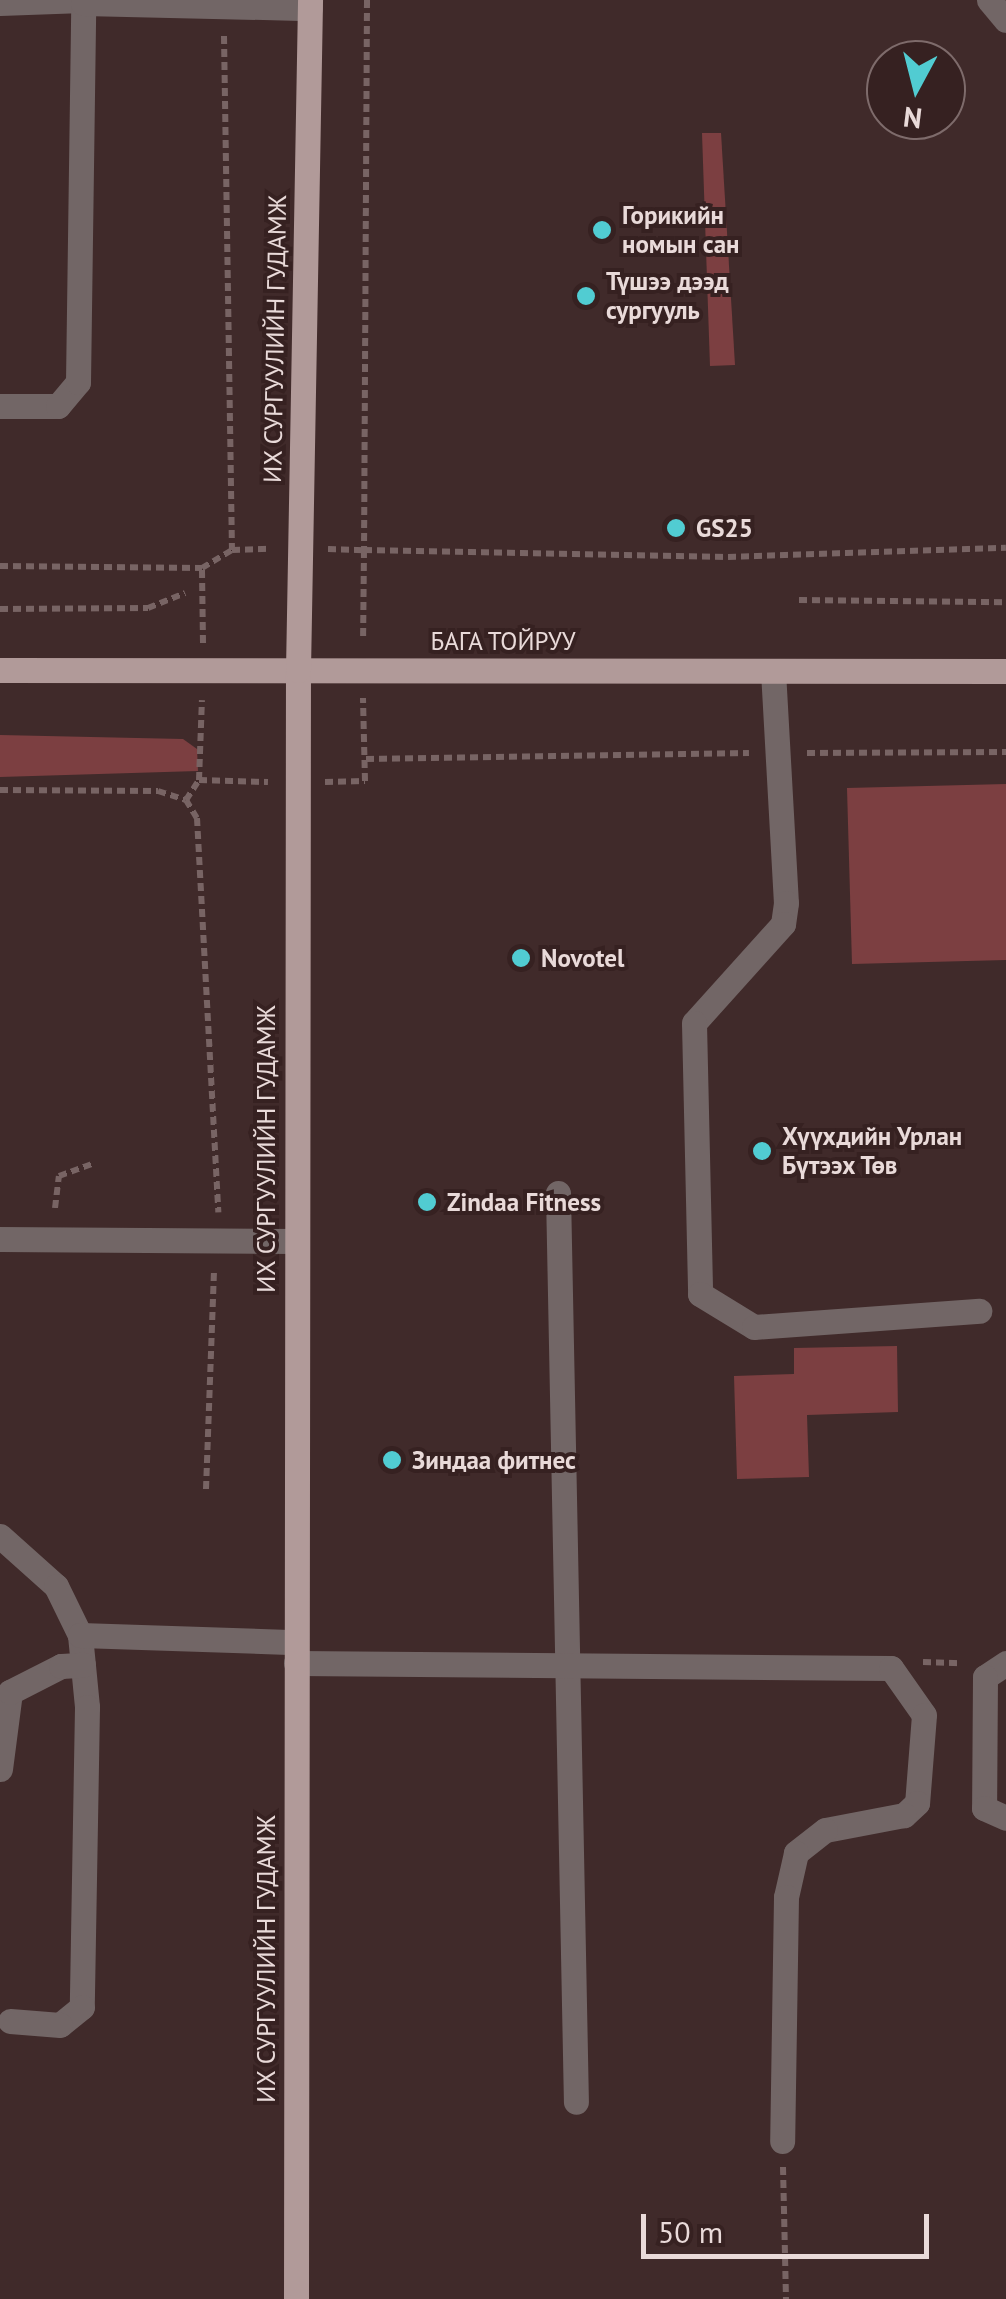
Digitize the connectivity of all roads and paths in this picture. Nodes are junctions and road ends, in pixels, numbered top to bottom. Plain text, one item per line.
1 (367, 0) edge
2 (989, 0) edge
3 (83, 1) edge
4 (9, 2) edge
5 (310, 4) edge
6 (223, 8) junction
7 (1006, 20) edge
8 (0, 406) edge
9 (1006, 548) edge
10 (232, 550) dead end
11 (0, 566) edge
12 (202, 568) dead end
13 (185, 593) dead end
14 (799, 600) dead end
15 (1006, 602) edge
16 (0, 609) edge
17 (0, 670) edge
18 (298, 670) junction
19 (772, 671) junction
20 (1006, 671) edge
21 (1006, 752) edge
22 (778, 753) junction
23 (366, 759) dead end
24 (199, 780) dead end
25 (0, 790) edge
26 (186, 800) junction
27 (92, 1164) dead end
28 (558, 1193) dead end
29 (54, 1204) dead end
30 (0, 1239) edge
31 (296, 1242) junction
32 (215, 1246) junction
33 (978, 1311) dead end
34 (206, 1489) dead end
35 (0, 1536) edge
36 (80, 1635) junction
37 (296, 1652) junction
38 (1006, 1664) edge
39 (83, 1665) junction
40 (573, 1671) junction
41 (0, 1768) edge
42 (1006, 1818) edge
43 (10, 2020) dead end
44 (576, 2102) dead end
45 (782, 2141) joint
46 (296, 2299) edge
47 (786, 2299) edge

1 - 9 path
2 - 7 street
3 - 4 street
3 - 6 street
3 - 8 street
5 - 6 street
5 - 18 main road, ИХ СУРГУУЛИЙН ГУДАМЖ
6 - 10 path
11 - 12 path
13 - 16 path
14 - 15 path
17 - 18 main road, БАГА ТОЙРУУ
18 - 19 main road, БАГА ТОЙРУУ
18 - 31 main road, ИХ СУРГУУЛИЙН ГУДАМЖ
19 - 20 main road, БАГА ТОЙРУУ
19 - 22 street
21 - 22 path
22 - 23 path
22 - 33 street
24 - 26 path
25 - 26 path
26 - 32 path
27 - 29 path
28 - 40 street
30 - 32 street
31 - 32 street
31 - 37 main road, ИХ СУРГУУЛИЙН ГУДАМЖ
32 - 34 path
35 - 36 street
36 - 37 street
36 - 39 street
37 - 40 street
37 - 46 main road, ИХ СУРГУУЛИЙН ГУДАМЖ
38 - 42 street
39 - 41 street
39 - 43 street
40 - 44 street
40 - 45 street
45 - 47 path

